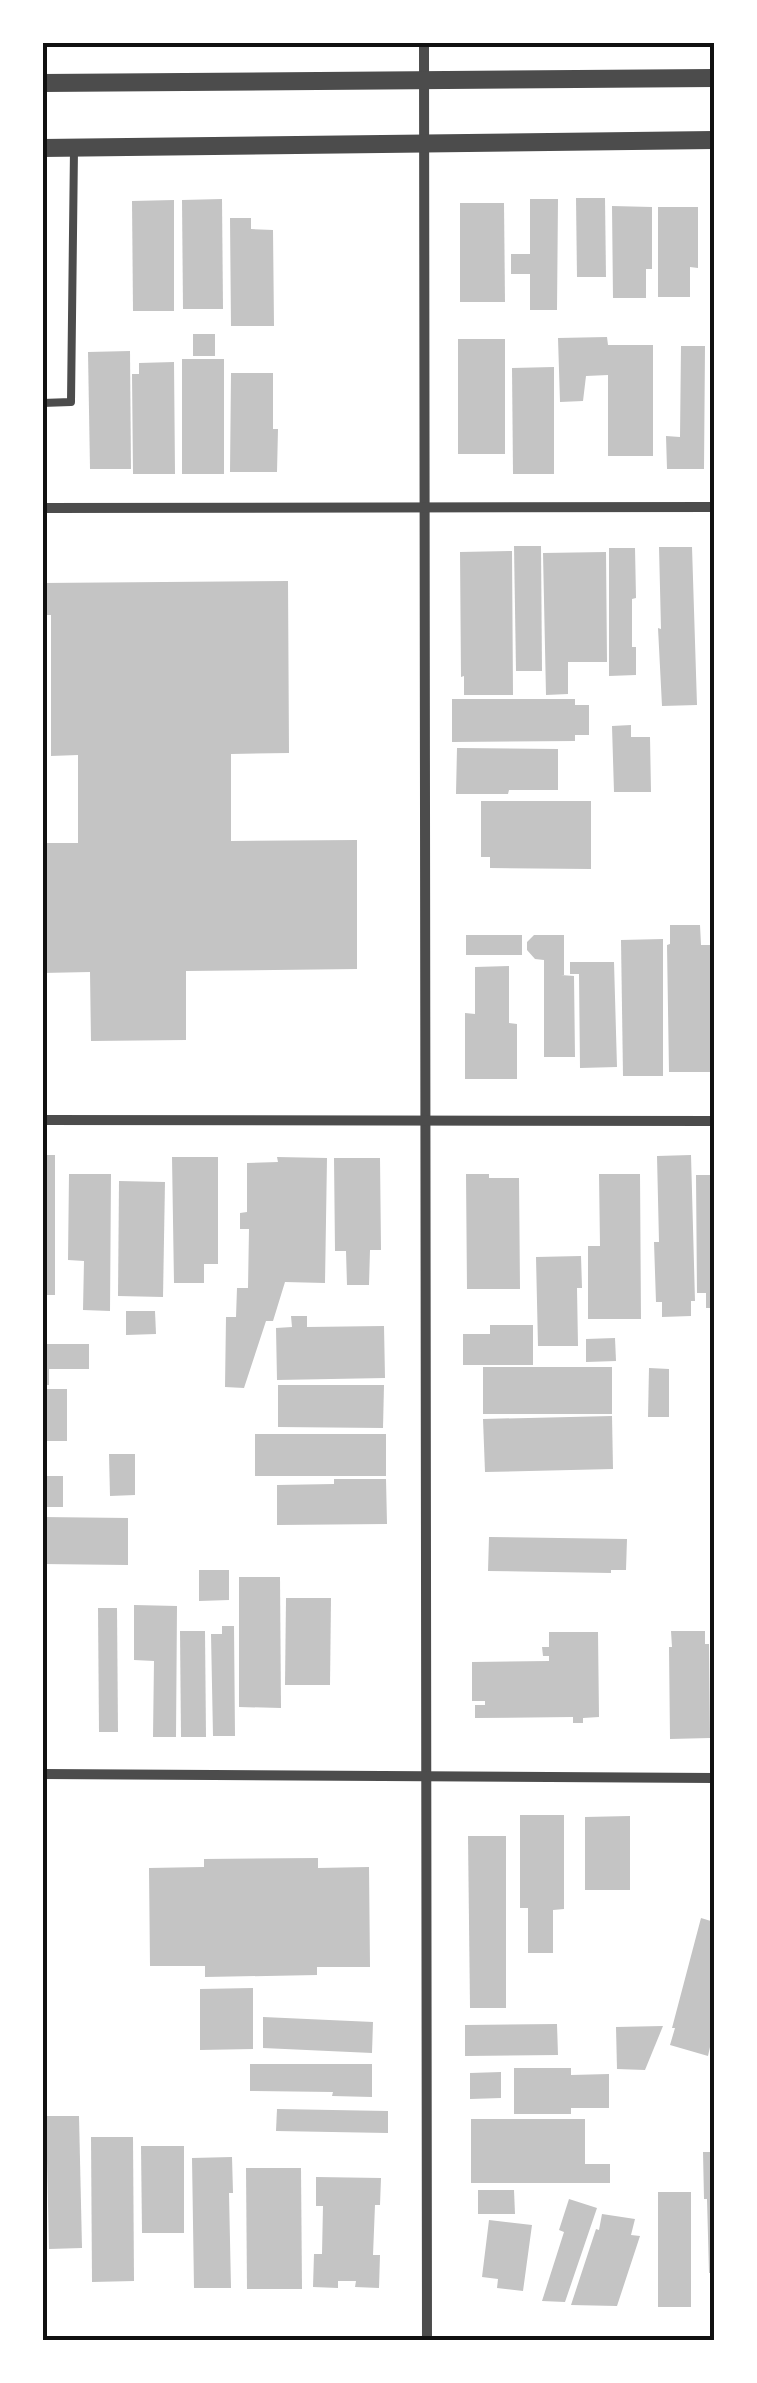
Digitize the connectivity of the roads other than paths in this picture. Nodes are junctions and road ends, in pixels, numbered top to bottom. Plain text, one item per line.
1 (424, 42) edge
2 (714, 78) edge
3 (424, 80) junction
4 (42, 83) edge
5 (714, 140) edge
6 (424, 143) junction
7 (42, 148) edge
8 (74, 148) junction
9 (42, 403) edge
10 (714, 507) edge
11 (42, 508) edge
12 (425, 509) junction
13 (42, 1120) edge
14 (426, 1120) junction
15 (714, 1121) edge
16 (42, 1774) edge
17 (426, 1776) junction
18 (714, 1778) edge
19 (428, 2340) edge

1 - 3 street
2 - 3 street
3 - 4 street
3 - 6 street
5 - 6 street
6 - 8 street
6 - 12 street
7 - 8 street
8 - 9 lane
10 - 12 street
11 - 12 street
12 - 14 street
13 - 14 street
14 - 15 street
14 - 17 street
16 - 17 street
17 - 18 street
17 - 19 street

